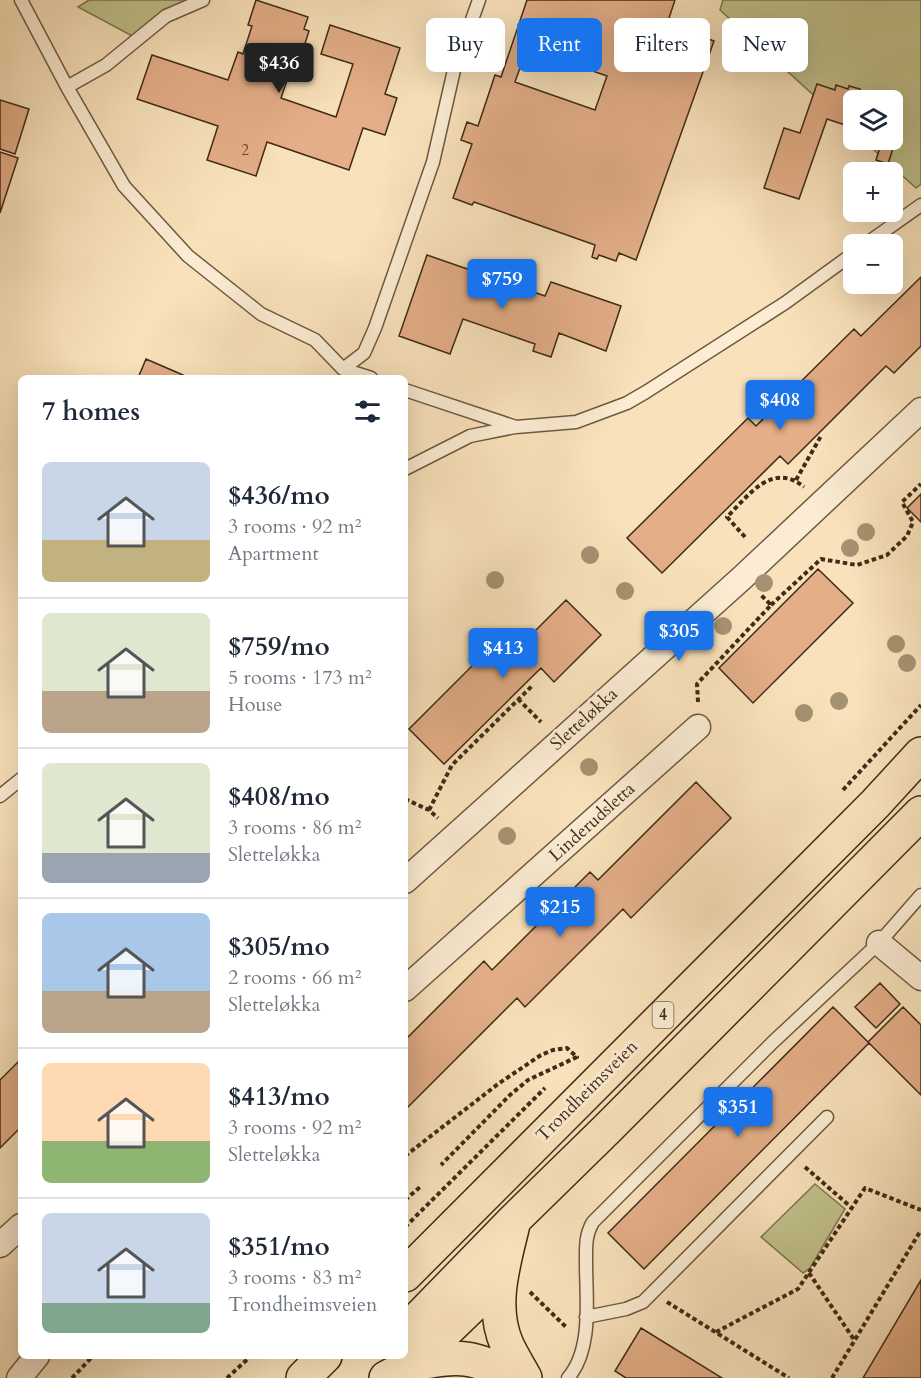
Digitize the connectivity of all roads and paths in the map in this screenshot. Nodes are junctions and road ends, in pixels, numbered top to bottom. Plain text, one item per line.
1 (21, 0) edge
2 (203, 0) edge
3 (479, 0) edge
4 (67, 87) junction
5 (921, 205) edge
6 (880, 234) edge
7 (843, 262) edge
8 (345, 373) edge
9 (408, 391) edge
10 (921, 410) edge
11 (516, 427) junction
12 (821, 436) dead end
13 (408, 467) edge
14 (796, 480) junction
15 (921, 484) edge
16 (823, 502) junction
17 (745, 537) dead end
18 (743, 577) junction
19 (771, 606) junction
20 (533, 685) dead end
21 (518, 699) junction
22 (921, 705) edge
23 (541, 722) dead end
24 (698, 727) joint
25 (921, 754) edge
26 (18, 781) edge
27 (0, 796) edge
28 (837, 796) dead end
29 (408, 800) edge
30 (429, 810) junction
31 (921, 813) edge
32 (457, 834) junction
33 (408, 878) edge
34 (921, 895) edge
35 (879, 943) junction
36 (921, 978) edge
37 (408, 986) edge
38 (577, 1057) junction
39 (561, 1073) dead end
40 (553, 1081) dead end
41 (827, 1117) dead end
42 (408, 1153) edge
43 (790, 1155) junction
44 (441, 1165) dead end
45 (420, 1187) dead end
46 (408, 1197) edge
47 (852, 1208) junction
48 (921, 1210) edge
49 (514, 1220) junction
50 (408, 1224) edge
51 (18, 1229) edge
52 (921, 1230) edge
53 (0, 1245) edge
54 (408, 1272) edge
55 (809, 1273) junction
56 (514, 1283) junction
57 (651, 1292) junction
58 (586, 1317) junction
59 (408, 1329) edge
60 (716, 1332) junction
61 (855, 1341) junction
62 (583, 1344) junction
63 (408, 1356) edge
64 (35, 1359) edge
65 (90, 1359) edge
66 (247, 1359) edge
67 (322, 1359) edge
68 (393, 1366) edge
69 (572, 1377) edge
70 (20, 1378) edge
71 (72, 1378) edge
72 (228, 1378) edge
73 (303, 1378) edge
74 (360, 1378) edge
75 (518, 1378) edge
76 (525, 1378) edge
77 (789, 1378) edge
78 (832, 1378) edge

1 - 4 lane
2 - 4 lane
3 - 8 lane
4 - 8 lane
5 - 6 lane
7 - 11 lane
9 - 11 lane
10 - 16 street, Sletteløkka
11 - 13 lane
12 - 14 path
14 - 16 path
14 - 17 path
15 - 19 path
16 - 18 street, Sletteløkka
18 - 19 path
18 - 32 street, Sletteløkka
19 - 24 path
20 - 21 path
21 - 23 path
21 - 30 path
22 - 28 path
24 - 37 street, Linderudsletta
25 - 54 highway, Trondheimsveien / 4
26 - 27 lane
29 - 30 path
30 - 32 path
31 - 49 highway, 4
32 - 33 street, Sletteløkka
34 - 35 lane
35 - 36 street
35 - 58 lane
38 - 39 path
38 - 42 path
38 - 44 path
40 - 50 path
41 - 43 lane
43 - 47 path
43 - 57 lane
45 - 46 path
47 - 48 path
47 - 55 path
49 - 56 highway
49 - 59 highway, 4
51 - 53 street
52 - 61 path
55 - 60 path
55 - 61 path
56 - 62 path
56 - 63 highway
56 - 76 highway
57 - 58 lane
57 - 60 path
58 - 62 lane
60 - 77 path
61 - 78 path
62 - 69 lane
64 - 70 street
65 - 71 path
66 - 72 path
67 - 73 highway
68 - 74 highway
68 - 75 highway

